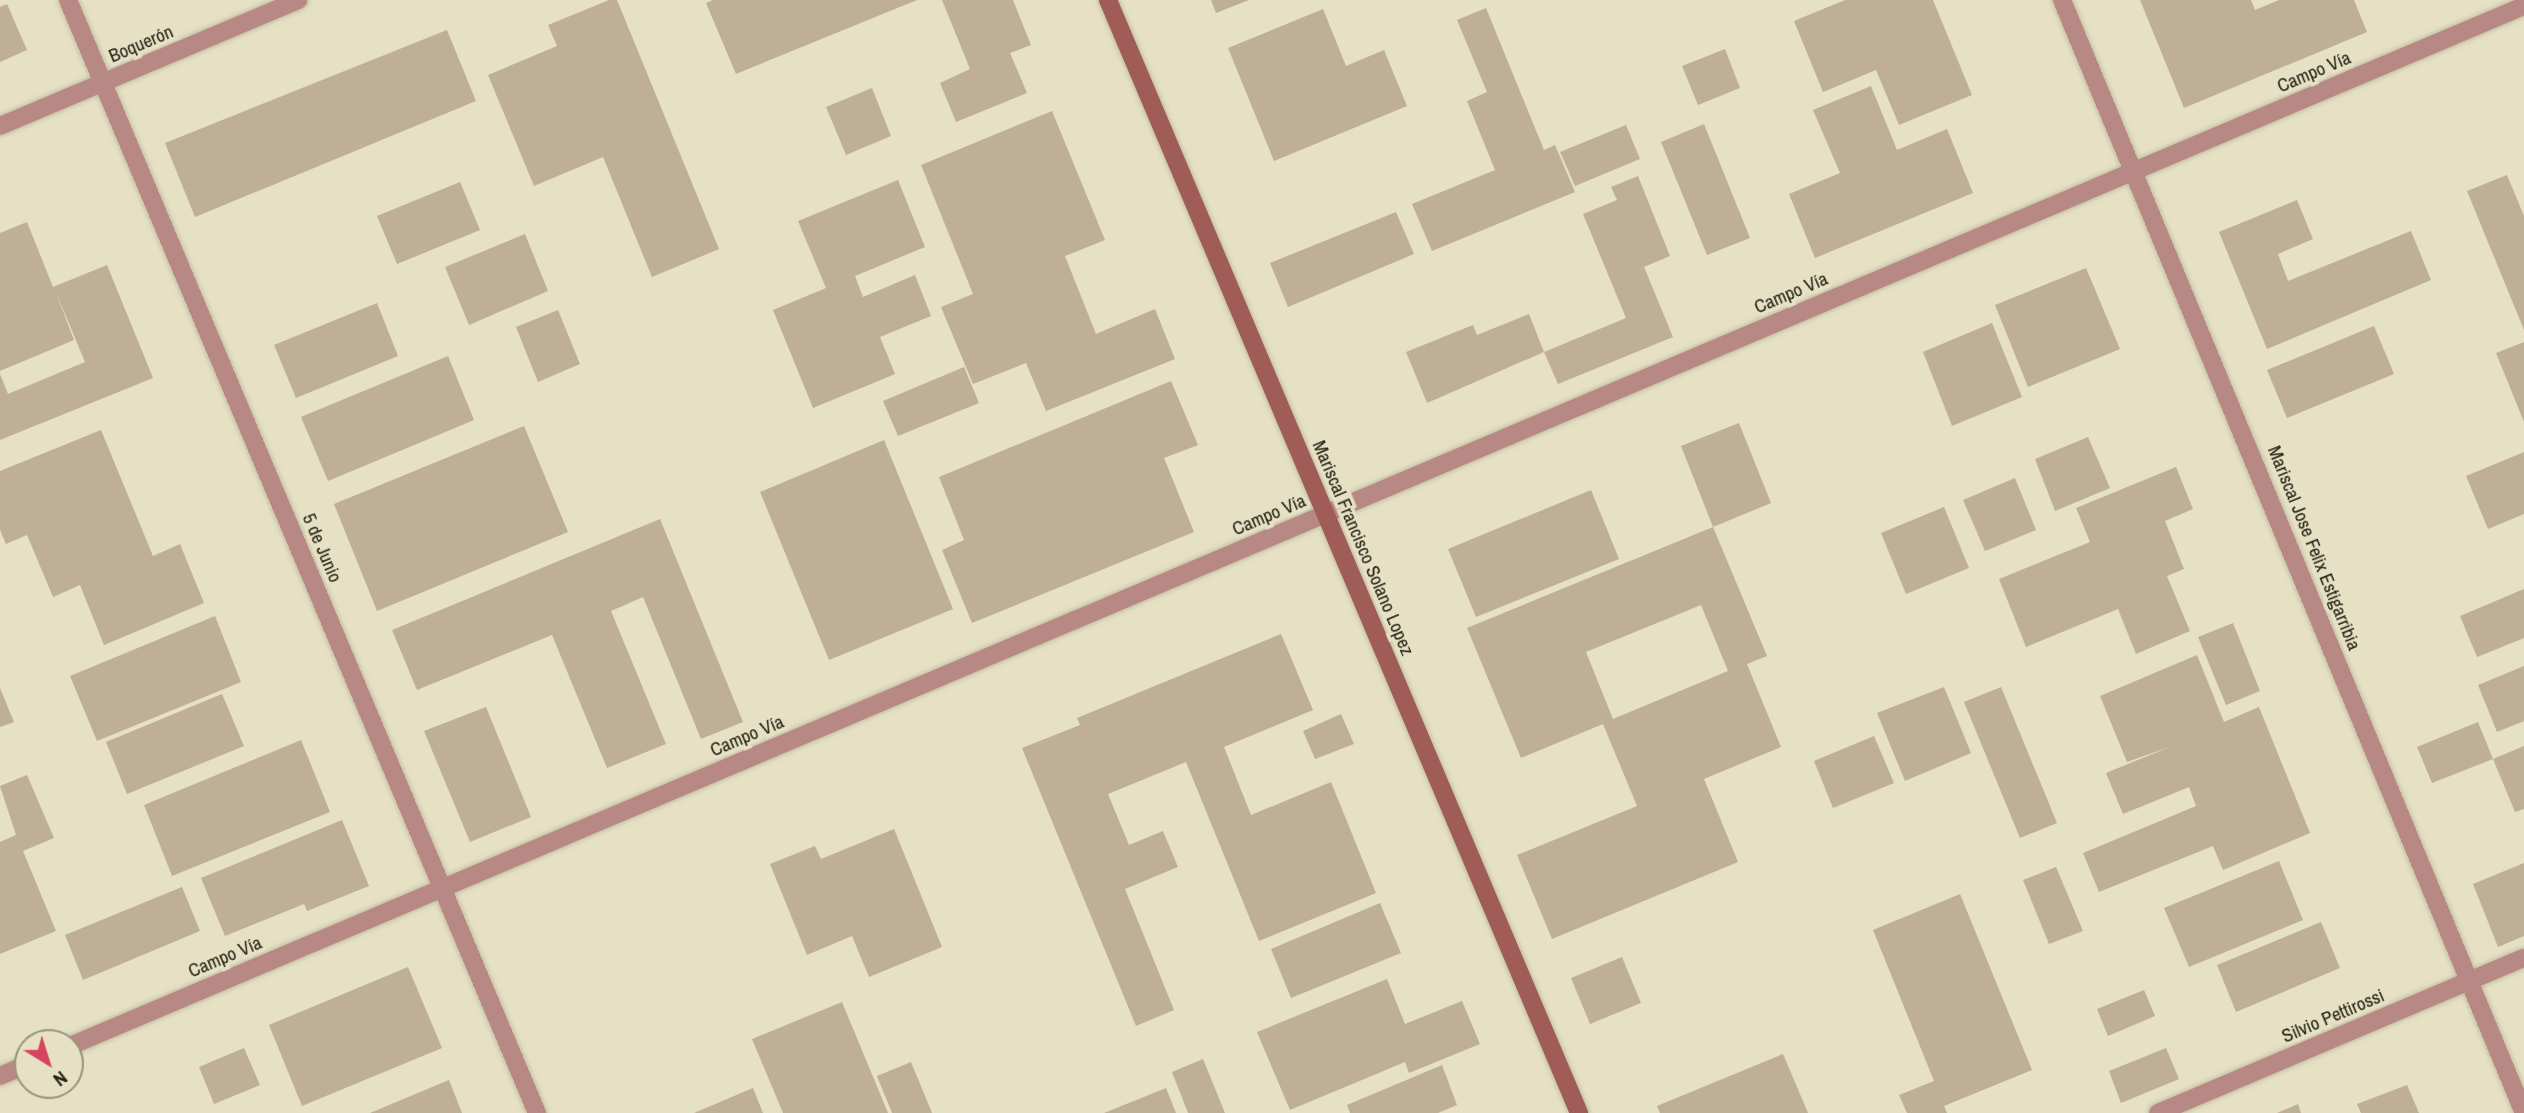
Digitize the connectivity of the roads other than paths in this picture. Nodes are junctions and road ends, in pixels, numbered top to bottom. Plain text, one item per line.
1 (68, 0) edge
2 (298, 0) edge
3 (1108, 0) edge
4 (2062, 0) edge
5 (2524, 6) edge
6 (103, 83) junction
7 (0, 126) edge
8 (2137, 170) junction
9 (1325, 514) junction
10 (442, 888) junction
11 (2524, 958) edge
12 (2469, 981) junction
13 (84, 1040) edge
14 (537, 1113) edge
15 (1578, 1113) edge
16 (2158, 1113) edge
17 (2524, 1113) edge

1 - 6 street, 5 de Junio
2 - 6 street, Boquerón
3 - 9 street, Mariscal Francisco Solano Lopez
4 - 8 street, Mariscal Jose Felix Estigarribia
5 - 8 street, Campo Vía
6 - 7 street, Boquerón
6 - 10 street, 5 de Junio
8 - 9 street, Campo Vía
8 - 12 street, Mariscal Jose Felix Estigarribia
9 - 10 street, Campo Vía
9 - 15 street, Mariscal Francisco Solano Lopez
10 - 13 street, Campo Vía
10 - 14 street, 5 de Junio
11 - 12 street, Silvio Pettirossi
12 - 16 street, Silvio Pettirossi
12 - 17 street, Mariscal Jose Felix Estigarribia

